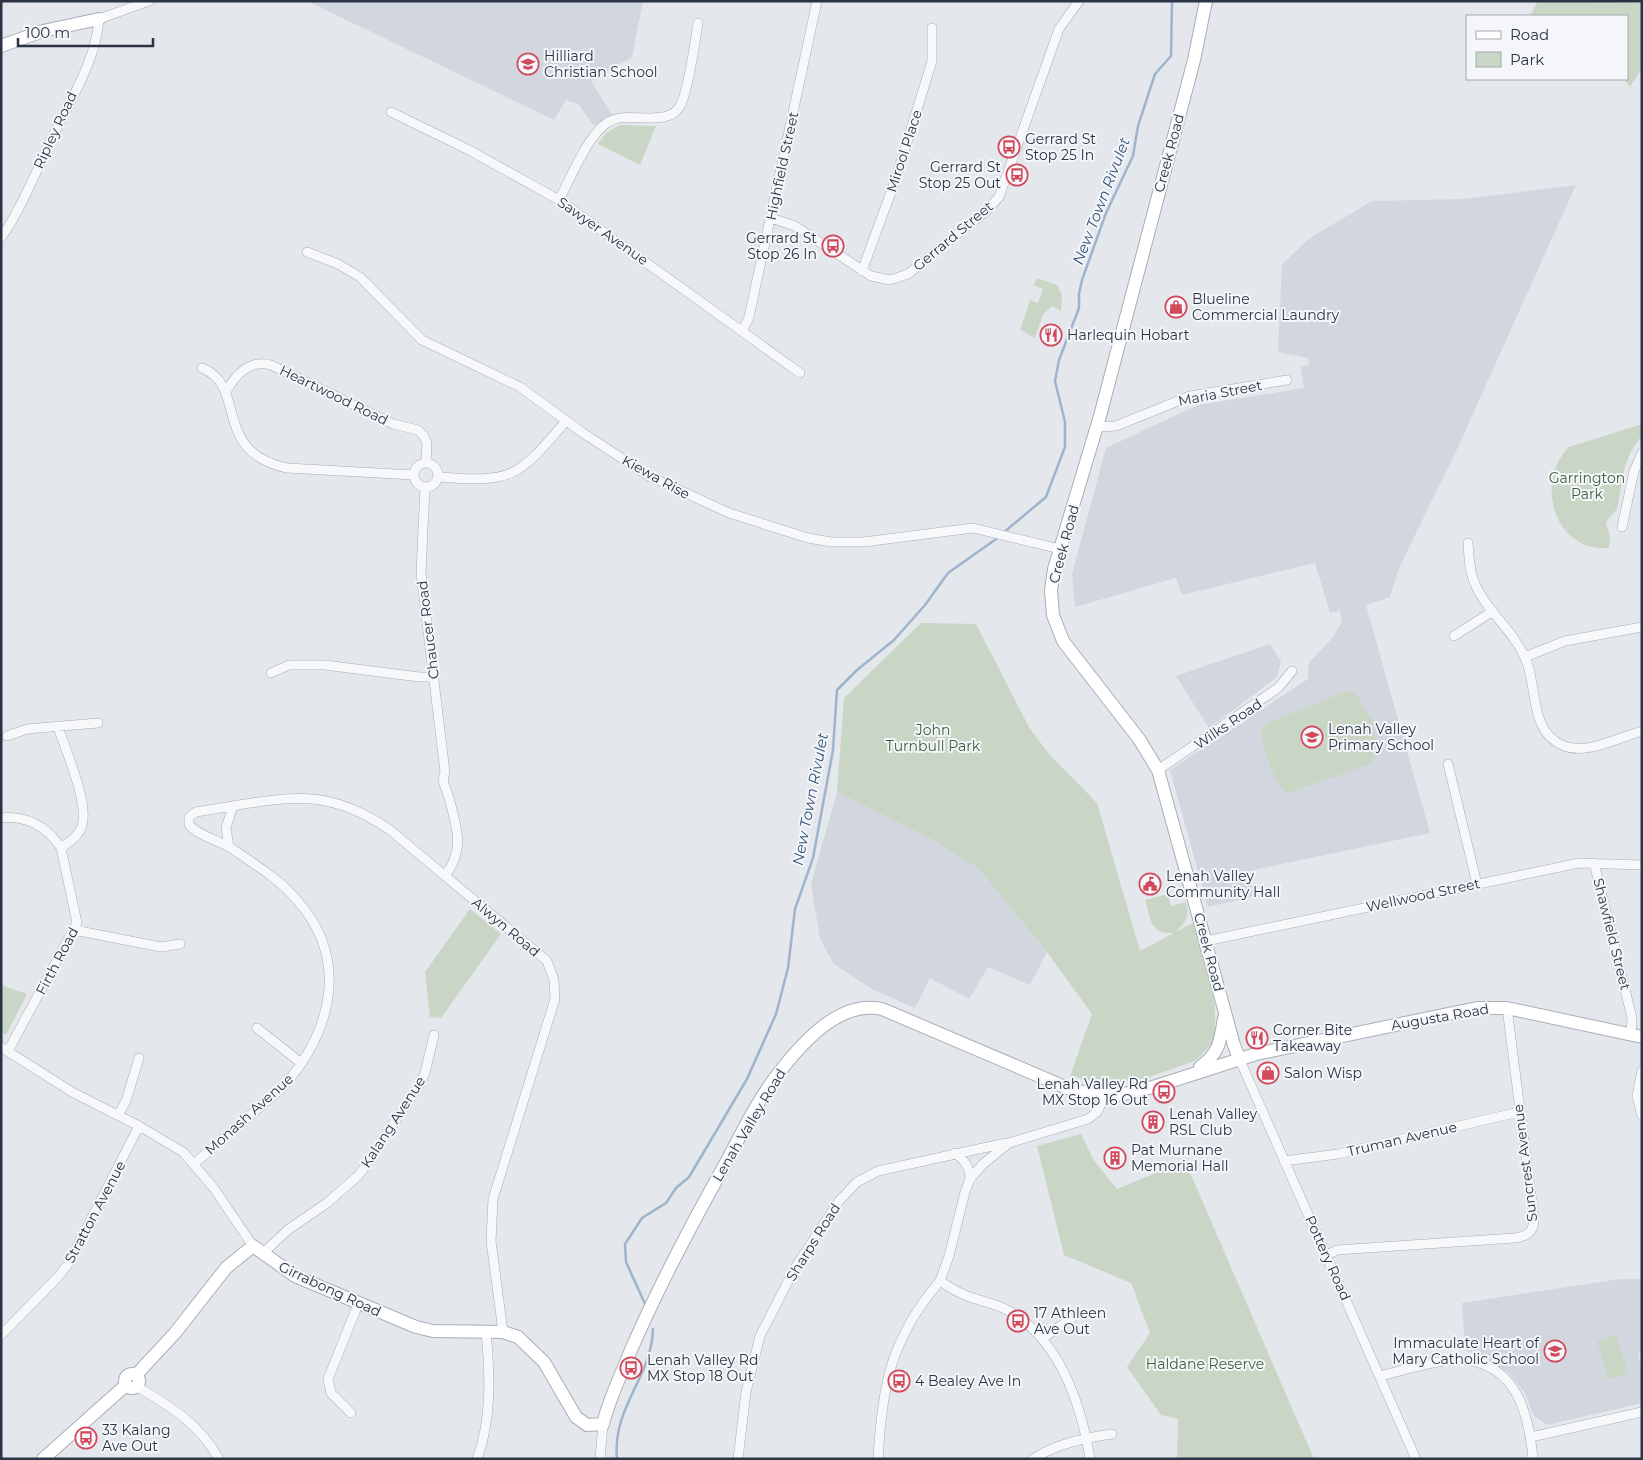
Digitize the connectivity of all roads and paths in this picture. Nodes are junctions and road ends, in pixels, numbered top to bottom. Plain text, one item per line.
1 (150, 1) edge
2 (817, 1) edge
3 (1079, 1) edge
4 (1206, 1) edge
5 (123, 6) edge
6 (99, 19) junction
7 (698, 23) dead end
8 (932, 28) dead end
9 (1, 46) edge
10 (391, 112) dead end
11 (559, 200) junction
12 (771, 218) junction
13 (1, 238) edge
14 (307, 252) dead end
15 (862, 271) junction
16 (743, 330) junction
17 (202, 368) dead end
18 (800, 374) dead end
19 (1288, 380) dead end
20 (226, 392) junction
21 (566, 421) junction
22 (1097, 426) junction
23 (1642, 453) edge
24 (426, 463) junction
25 (414, 476) junction
26 (439, 478) junction
27 (425, 487) junction
28 (1622, 527) dead end
29 (1468, 543) dead end
30 (1060, 549) junction
31 (1493, 611) junction
32 (1642, 627) edge
33 (1454, 636) dead end
34 (1525, 657) junction
35 (1292, 671) dead end
36 (271, 673) dead end
37 (432, 676) junction
38 (98, 723) dead end
39 (58, 727) junction
40 (1642, 731) edge
41 (7, 736) dead end
42 (1448, 764) dead end
43 (1158, 770) junction
44 (233, 806) junction
45 (1, 818) edge
46 (188, 820) joint
47 (229, 846) junction
48 (61, 848) junction
49 (1594, 863) junction
50 (1642, 865) edge
51 (445, 875) junction
52 (1477, 884) junction
53 (74, 930) junction
54 (1206, 941) junction
55 (180, 944) dead end
56 (1507, 1008) junction
57 (1225, 1012) junction
58 (257, 1028) dead end
59 (434, 1035) dead end
60 (1637, 1036) edge
61 (5, 1049) edge
62 (139, 1058) dead end
63 (1239, 1058) junction
64 (301, 1063) junction
65 (1642, 1071) edge
66 (1192, 1073) junction
67 (1105, 1096) junction
68 (1518, 1112) junction
69 (118, 1115) junction
70 (1642, 1116) edge
71 (139, 1126) junction
72 (1008, 1142) junction
73 (955, 1153) junction
74 (1284, 1161) junction
75 (195, 1163) junction
76 (970, 1179) junction
77 (257, 1250) junction
78 (1327, 1255) junction
79 (940, 1281) junction
80 (359, 1302) junction
81 (1071, 1319) dead end
82 (486, 1332) junction
83 (504, 1332) junction
84 (1, 1335) edge
85 (1043, 1338) junction
86 (1380, 1376) junction
87 (133, 1382) junction
88 (1642, 1412) edge
89 (351, 1413) dead end
90 (603, 1424) junction
91 (1112, 1434) dead end
92 (1531, 1437) junction
93 (1087, 1438) junction
94 (43, 1459) edge
95 (219, 1459) edge
96 (477, 1459) edge
97 (600, 1459) edge
98 (738, 1459) edge
99 (878, 1459) edge
100 (1033, 1459) edge
101 (1090, 1459) edge
102 (1416, 1459) edge
103 (1533, 1459) edge

1 - 5 street
2 - 12 street, Highfield Street
3 - 15 street, Gerrard Street
4 - 22 street, Creek Road
5 - 6 street
6 - 9 street
6 - 13 street, Ripley Road
7 - 11 street
8 - 15 street, Mirool Place
10 - 11 street, Sawyer Avenue
11 - 16 street, Sawyer Avenue
12 - 15 street, Gerrard Street
12 - 16 street, Highfield Street
14 - 21 street, Kiewa Rise
16 - 18 street, Sawyer Avenue
17 - 20 street
19 - 22 street, Maria Street
20 - 24 street, Heartwood Road
20 - 25 street
21 - 26 street
21 - 30 street, Kiewa Rise
22 - 30 street, Creek Road
23 - 28 street
24 - 25 street
24 - 26 street
25 - 27 street
26 - 27 street
27 - 37 street, Chaucer Road
29 - 31 street
30 - 43 street, Creek Road
31 - 33 street
31 - 34 street
32 - 34 street
34 - 40 street
35 - 43 street, Wilks Road
36 - 37 street
37 - 51 street, Chaucer Road
38 - 39 street
39 - 41 street
39 - 48 street
42 - 52 street
43 - 54 street, Creek Road
44 - 46 street, Alwyn Road
44 - 47 street
44 - 51 street, Alwyn Road
45 - 48 street
46 - 47 street, Monash Avenue
47 - 64 street, Monash Avenue
48 - 53 street, Firth Road
49 - 50 street, Wellwood Street
49 - 52 street, Wellwood Street
49 - 60 street, Shawfield Street
51 - 83 street, Alwyn Road
52 - 54 street, Wellwood Street
53 - 55 street
53 - 61 street, Firth Road
54 - 57 street, Creek Road
56 - 60 street, Augusta Road
56 - 63 street, Augusta Road
56 - 68 street, Suncrest Avenue
57 - 63 street, Creek Road
57 - 66 street, Lenah Valley Road
58 - 64 street, Monash Avenue
59 - 77 street, Kalang Avenue
61 - 69 street, Girrabong Road
62 - 69 street
63 - 66 street, Lenah Valley Road
63 - 74 street, Pottery Road
64 - 75 street, Monash Avenue
65 - 70 street
66 - 67 street, Lenah Valley Road
67 - 72 street, Sharps Road
67 - 90 street, Lenah Valley Road
68 - 74 street, Truman Avenue
68 - 78 street, Suncrest Avenue
69 - 71 street, Girrabong Road
71 - 75 street, Girrabong Road
71 - 84 street, Stratton Avenue
72 - 73 street, Sharps Road
72 - 76 street
73 - 76 street
73 - 98 street, Sharps Road
74 - 78 street, Pottery Road
75 - 77 street, Girrabong Road
76 - 79 street
77 - 80 street, Girrabong Road
77 - 87 street, Kalang Avenue
78 - 86 street, Pottery Road
79 - 85 street
79 - 99 street
80 - 82 street, Girrabong Road
80 - 89 street
81 - 85 street
82 - 83 street, Girrabong Road
82 - 96 street
83 - 90 street, Girrabong Road
85 - 93 street
86 - 92 street
86 - 102 street, Pottery Road
87 - 94 street, Kalang Avenue
87 - 95 street
88 - 92 street
90 - 97 street, Lenah Valley Road
91 - 93 street
92 - 103 street
93 - 100 street
93 - 101 street

